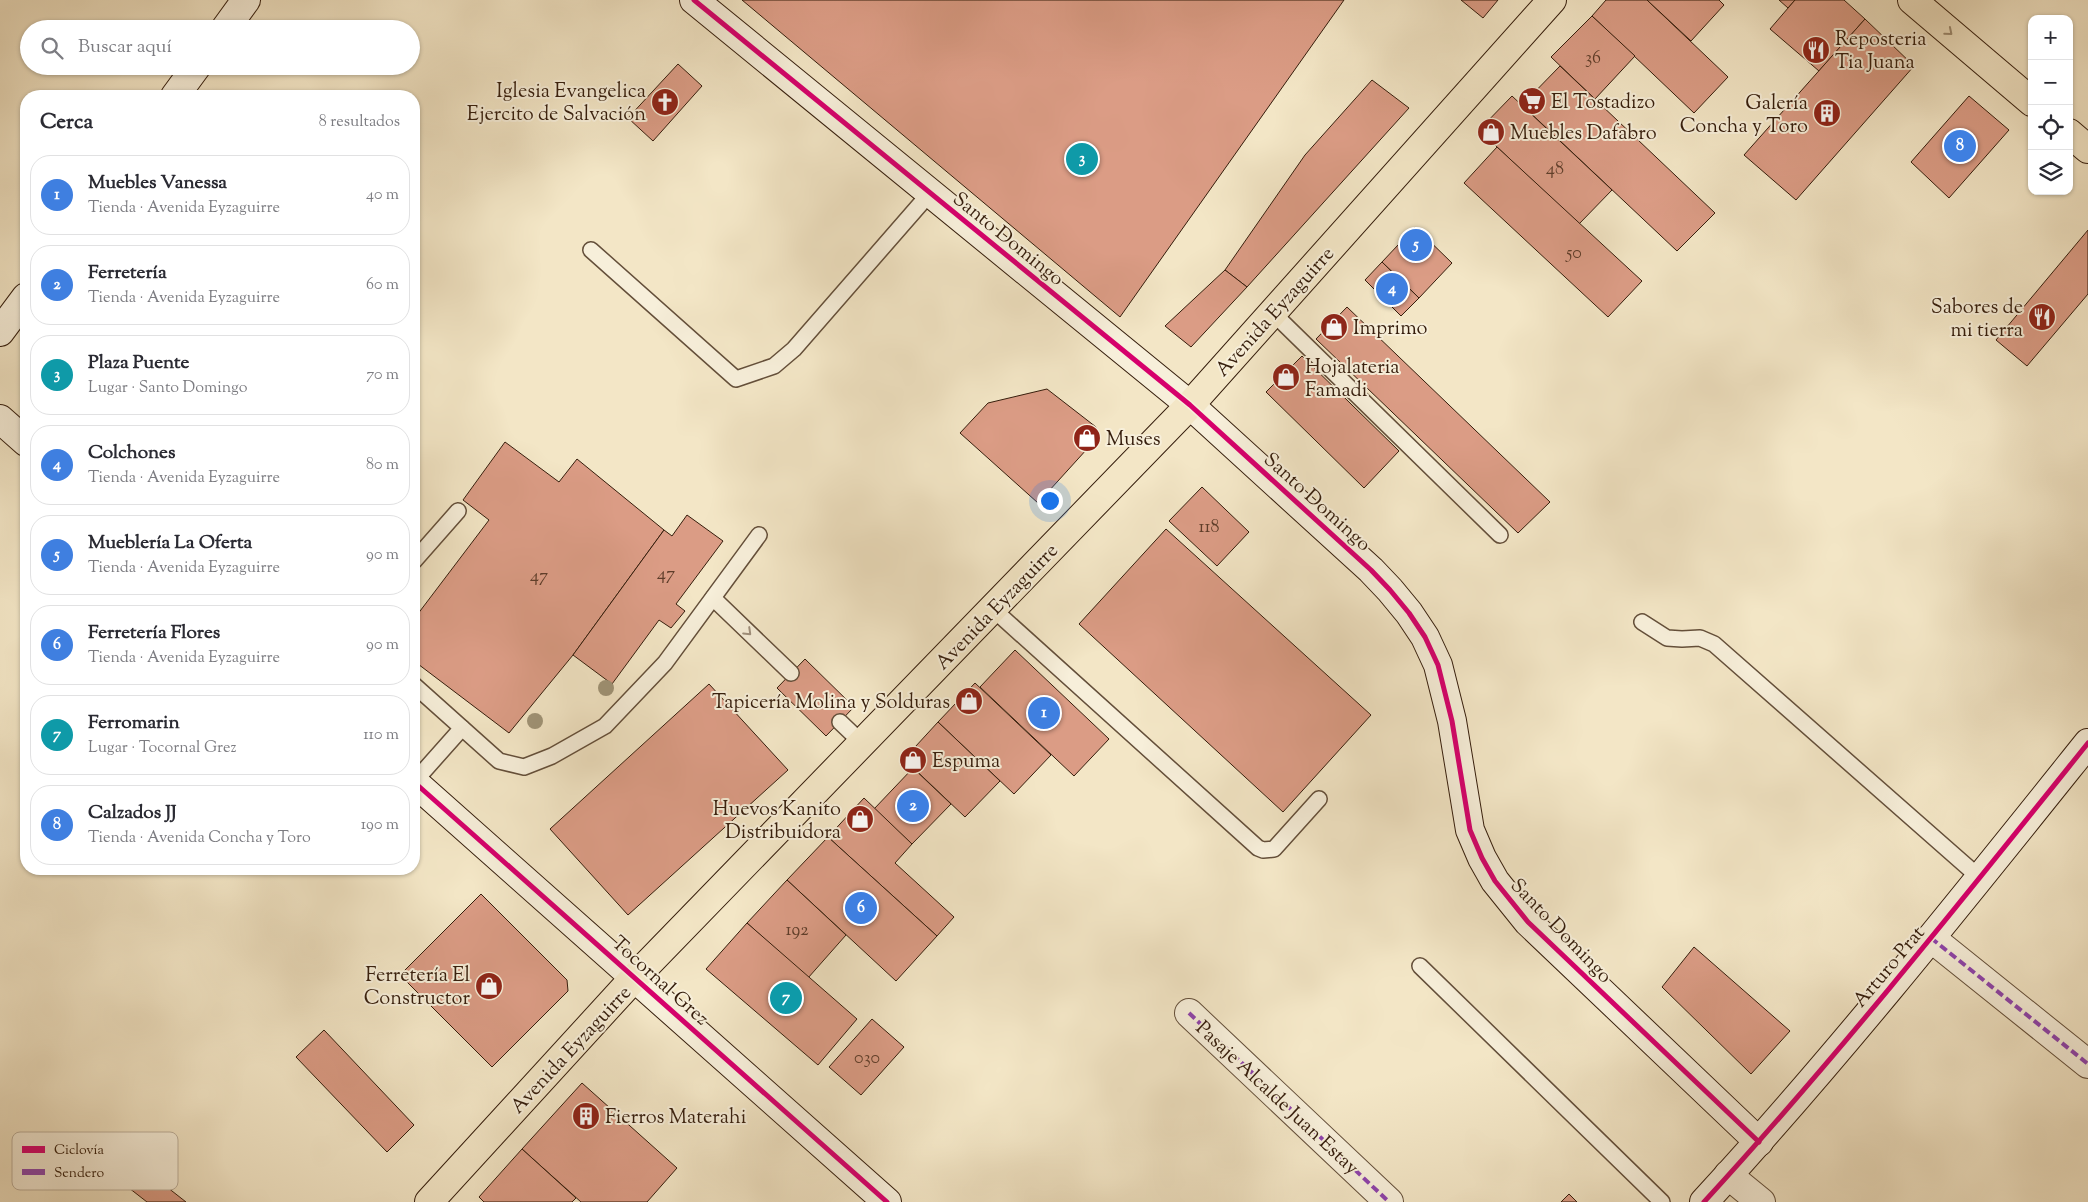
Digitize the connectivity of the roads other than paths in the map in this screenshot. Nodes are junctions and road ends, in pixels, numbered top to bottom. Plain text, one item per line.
1 (246, 0) edge
2 (694, 0) edge
3 (1552, 0) edge
4 (1912, 0) edge
5 (232, 20) edge
6 (190, 75) edge
7 (179, 90) edge
8 (2028, 99) edge
9 (2073, 136) edge
10 (2088, 149) edge
11 (930, 193) junction
12 (591, 250) dead end
13 (20, 304) edge
14 (1273, 313) junction
15 (0, 332) edge
16 (1190, 405) junction
17 (0, 419) edge
18 (20, 437) edge
19 (458, 511) dead end
20 (758, 535) dead end
21 (1500, 535) dead end
22 (420, 554) edge
23 (713, 598) junction
24 (993, 609) junction
25 (1642, 622) dead end
26 (791, 673) dead end
27 (420, 690) edge
28 (840, 722) dead end
29 (462, 728) junction
30 (862, 743) junction
31 (2088, 743) edge
32 (420, 775) edge
33 (420, 787) edge
34 (1319, 799) dead end
35 (1980, 878) junction
36 (1931, 938) junction
37 (1420, 966) dead end
38 (635, 977) junction
39 (1189, 1013) dead end
40 (2088, 1064) edge
41 (1759, 1142) junction
42 (1728, 1175) junction
43 (430, 1202) edge
44 (887, 1202) edge
45 (1389, 1202) edge
46 (1662, 1202) edge
47 (1704, 1202) edge
48 (1762, 1202) edge

1 - 5 street
2 - 11 street, Santo Domingo
3 - 14 main road, Avenida Eyzaguirre
4 -> 8 main road
6 - 7 street
9 - 10 main road
11 - 12 lane
11 - 16 street, Santo Domingo
13 - 15 street
14 - 16 main road, Avenida Eyzaguirre
14 - 21 lane
16 - 24 main road, Avenida Eyzaguirre
16 - 41 street, Santo Domingo
17 - 18 street
19 - 22 lane
20 - 23 lane
23 -> 26 lane
23 - 29 lane
24 - 30 main road, Avenida Eyzaguirre
24 - 34 lane
25 - 35 lane
27 - 29 lane
28 - 30 lane
29 - 32 lane
30 - 38 main road, Avenida Eyzaguirre
31 - 35 street, Arturo Prat
33 - 38 street, Tocornal Grez
35 - 36 street, Arturo Prat
36 - 40 street
36 - 41 street, Arturo Prat
37 - 46 lane
38 - 43 main road, Avenida Eyzaguirre
38 - 44 street, Tocornal Grez
39 - 45 street, Pasaje Alcalde Juan Estay
41 - 42 street, Arturo Prat
42 - 47 street, Arturo Prat
42 - 48 street

